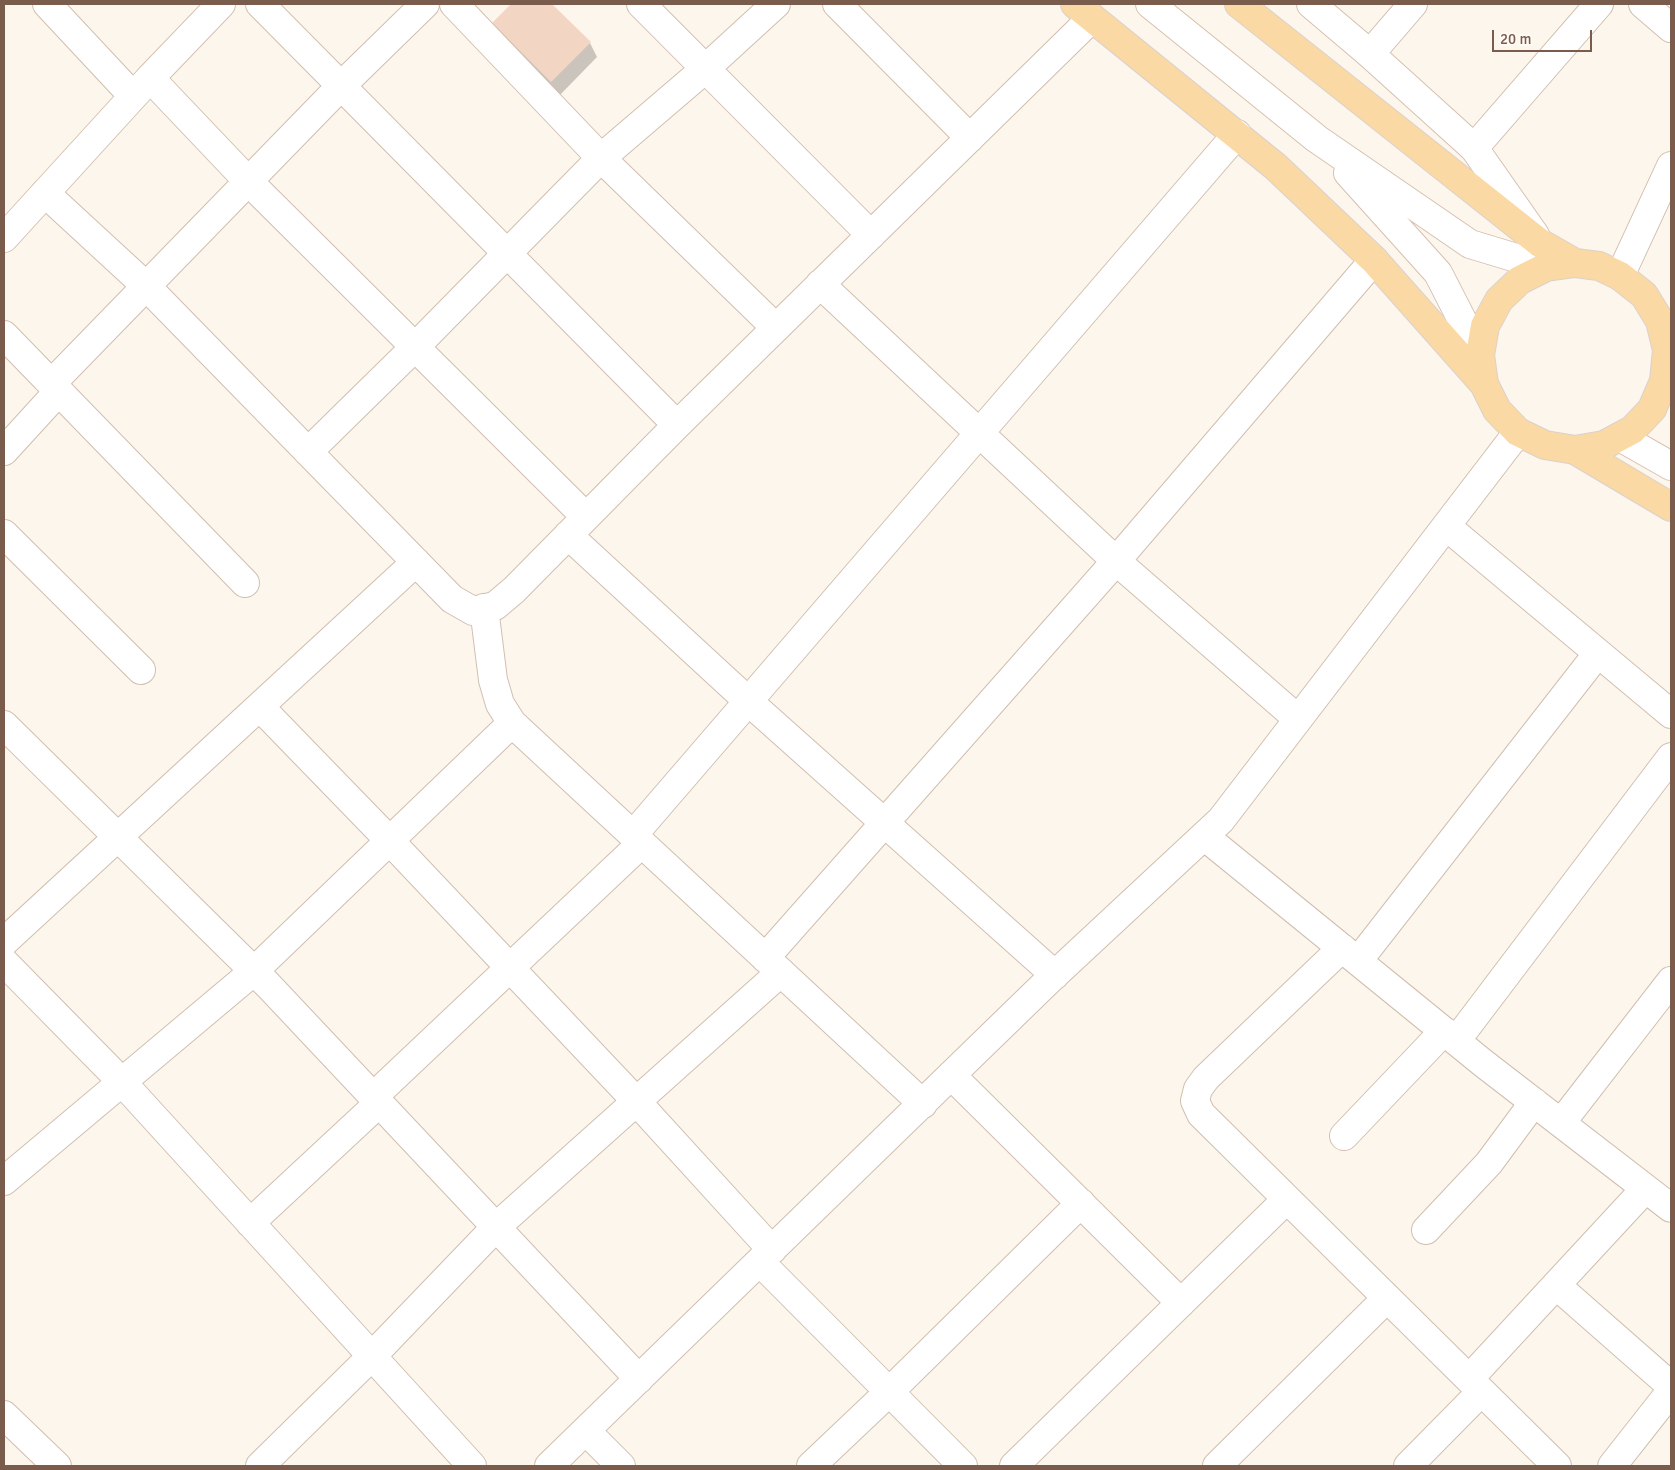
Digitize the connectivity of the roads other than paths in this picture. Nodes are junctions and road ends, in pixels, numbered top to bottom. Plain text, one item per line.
1 (47, 4) edge
2 (221, 4) edge
3 (260, 4) edge
4 (425, 4) edge
5 (454, 4) edge
6 (641, 4) edge
7 (776, 4) edge
8 (837, 4) edge
9 (1150, 4) edge
10 (1239, 4) edge
11 (1311, 4) edge
12 (1413, 4) edge
13 (1599, 4) edge
14 (1643, 4) edge
15 (1084, 11) edge
16 (1671, 28) edge
17 (1370, 54) junction
18 (705, 69) junction
19 (341, 86) junction
20 (142, 87) junction
21 (1237, 134) junction
22 (970, 138) junction
23 (1317, 139) junction
24 (1474, 148) junction
25 (601, 158) junction
26 (1671, 166) edge
27 (248, 181) junction
28 (45, 193) junction
29 (871, 235) junction
30 (4, 237) edge
31 (506, 253) junction
32 (1544, 255) junction
33 (1374, 260) junction
34 (1620, 276) junction
35 (820, 284) junction
36 (146, 286) junction
37 (1666, 327) edge
38 (776, 328) junction
39 (4, 335) edge
40 (415, 347) junction
41 (1480, 355) junction
42 (1484, 384) junction
43 (1668, 384) edge
44 (55, 388) junction
45 (677, 425) junction
46 (1518, 432) junction
47 (980, 433) junction
48 (1620, 437) junction
49 (1575, 450) junction
50 (4, 451) edge
51 (308, 452) junction
52 (1671, 466) edge
53 (1671, 508) edge
54 (577, 526) junction
55 (1446, 526) junction
56 (4, 534) edge
57 (1116, 561) junction
58 (416, 562) junction
59 (245, 584) dead end
60 (484, 608) junction
61 (1598, 653) junction
62 (141, 670) dead end
63 (748, 701) junction
64 (260, 707) junction
65 (1671, 714) edge
66 (1298, 719) junction
67 (512, 722) junction
68 (4, 725) edge
69 (1671, 757) edge
70 (884, 822) junction
71 (1204, 836) junction
72 (119, 838) junction
73 (638, 839) junction
74 (390, 841) junction
75 (4, 942) edge
76 (1350, 954) junction
77 (4, 962) edge
78 (773, 965) junction
79 (510, 968) junction
80 (254, 971) junction
81 (1055, 975) junction
82 (1671, 981) edge
83 (1450, 1036) junction
84 (952, 1075) junction
85 (122, 1082) junction
86 (376, 1100) junction
87 (637, 1102) junction
88 (1534, 1102) junction
89 (923, 1104) junction
90 (1561, 1123) junction
91 (1344, 1136) dead end
92 (4, 1181) edge
93 (1663, 1198) edge
94 (1287, 1199) junction
95 (1081, 1203) junction
96 (250, 1223) junction
97 (496, 1227) junction
98 (1426, 1230) dead end
99 (766, 1256) junction
100 (1556, 1285) junction
101 (1387, 1298) junction
102 (1181, 1303) junction
103 (372, 1356) junction
104 (639, 1379) junction
105 (1475, 1386) junction
106 (1671, 1386) edge
107 (1671, 1391) edge
108 (889, 1392) junction
109 (4, 1415) edge
110 (586, 1431) junction
111 (58, 1466) edge
112 (260, 1466) edge
113 (472, 1466) edge
114 (549, 1466) edge
115 (621, 1466) edge
116 (811, 1466) edge
117 (963, 1466) edge
118 (1014, 1466) edge
119 (1217, 1466) edge
120 (1408, 1466) edge
121 (1556, 1466) edge
122 (1612, 1466) edge

1 - 20 street
2 - 20 street
3 - 19 street
4 - 19 street
5 - 25 street
6 - 18 street
7 - 18 street
8 - 22 street
9 - 23 street
10 - 32 main road
11 - 17 street
12 - 17 street
13 - 24 street
14 - 16 street
15 - 21 main road
15 - 22 street
17 - 24 street
18 - 25 street
18 - 29 street
19 - 27 street
19 - 31 street
20 - 27 street
20 - 28 street
21 - 33 main road
21 - 47 street
22 - 29 street
23 - 32 street
23 - 41 street
24 - 32 street
25 - 31 street
25 - 38 street
26 - 34 street
27 - 36 street
27 - 40 street
28 - 30 street
28 - 36 street
29 - 35 street
31 - 40 street
31 - 45 street
32 - 34 main road
32 - 41 main road
33 - 42 main road
33 - 57 street
34 - 37 main road
35 - 38 street
35 - 47 street
36 - 44 street
36 - 51 street
37 - 43 main road
38 - 45 street
39 - 44 street
40 - 51 street
40 - 54 street
41 - 42 main road
42 - 46 main road
43 - 48 main road
44 - 50 street
44 - 59 street
45 - 54 street
46 - 49 main road
46 - 55 street
47 - 57 street
47 - 63 street
48 - 49 main road
48 - 52 street
49 - 53 main road
51 - 58 street
54 - 60 street
54 - 63 street
55 - 61 street
55 - 66 street
56 - 62 street
57 - 66 street
57 - 70 street
58 - 60 street
58 - 64 street
60 - 67 street
61 - 65 street
61 - 76 street
63 - 70 street
63 - 73 street
64 - 72 street
64 - 74 street
66 - 71 street
67 - 73 street
67 - 74 street
68 - 72 street
69 - 83 street
70 - 78 street
70 - 81 street
71 - 76 street
71 - 81 street
72 - 75 street
72 - 80 street
73 - 78 street
73 - 79 street
74 - 79 street
74 - 80 street
76 - 83 street
76 - 94 street
77 - 85 street
78 - 87 street
78 - 89 street
79 - 86 street
79 - 87 street
80 - 85 street
80 - 86 street
81 - 84 street
82 - 90 street
83 - 88 street
83 - 91 street
84 - 89 street
84 - 95 street
85 - 92 street
85 - 96 street
86 - 96 street
86 - 97 street
87 - 97 street
87 - 99 street
88 - 90 street
88 - 98 street
89 - 99 street
90 - 93 street
93 - 100 street
94 - 101 street
94 - 102 street
95 - 102 street
95 - 108 street
96 - 103 street
97 - 103 street
97 - 104 street
99 - 104 street
99 - 108 street
100 - 105 street
100 - 106 street
101 - 105 street
101 - 119 street
102 - 118 street
103 - 112 street
103 - 113 street
104 - 110 street
105 - 120 street
105 - 121 street
107 - 122 street
108 - 116 street
108 - 117 street
109 - 111 street
110 - 114 street
110 - 115 street

